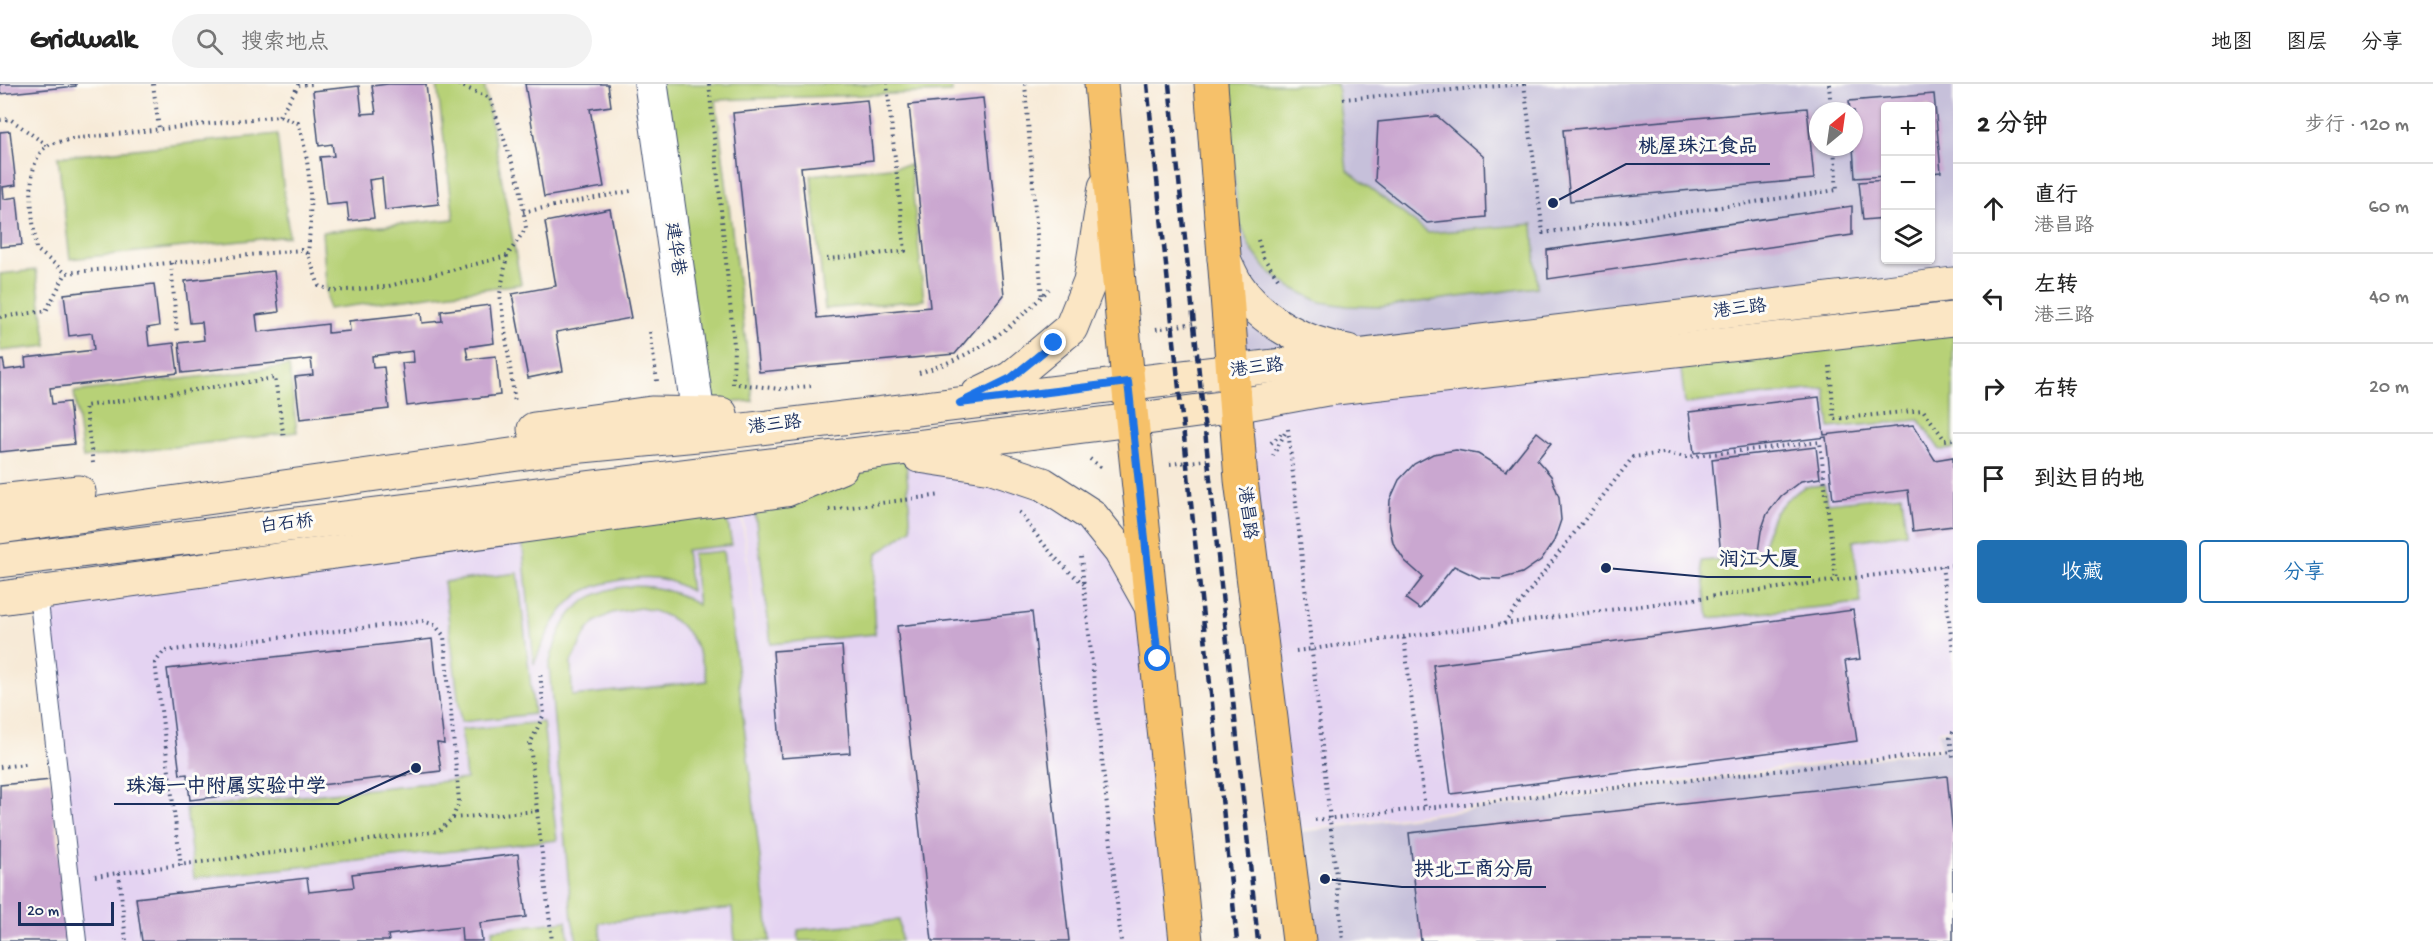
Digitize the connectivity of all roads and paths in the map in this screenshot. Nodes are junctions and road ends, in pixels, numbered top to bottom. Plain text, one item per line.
1 (153, 84) edge
2 (312, 84) edge
3 (457, 84) edge
4 (651, 84) edge
5 (709, 84) edge
6 (887, 84) edge
7 (1025, 84) edge
8 (1101, 84) edge
9 (1211, 84) edge
10 (1525, 84) edge
11 (1829, 84) edge
12 (1343, 99) dead end
13 (1830, 102) edge
14 (279, 116) junction
15 (0, 120) edge
16 (159, 129) junction
17 (48, 146) junction
18 (1835, 156) edge
19 (1108, 168) junction
20 (631, 191) dead end
21 (523, 212) junction
22 (1256, 236) dead end
23 (308, 254) junction
24 (507, 256) junction
25 (1224, 259) junction
26 (827, 260) dead end
27 (171, 263) junction
28 (66, 273) junction
29 (1056, 283) dead end
30 (1953, 284) edge
31 (1282, 286) dead end
32 (1042, 297) junction
33 (0, 317) edge
34 (1953, 319) edge
35 (177, 334) dead end
36 (1054, 343) junction
37 (1380, 354) junction
38 (1829, 357) dead end
39 (1233, 372) junction
40 (691, 376) junction
41 (910, 376) dead end
42 (1128, 382) junction
43 (733, 384) junction
44 (815, 385) dead end
45 (515, 403) dead end
46 (960, 403) junction
47 (1235, 406) junction
48 (698, 414) junction
49 (873, 414) junction
50 (1132, 420) junction
51 (1296, 422) dead end
52 (1288, 428) junction
53 (284, 439) dead end
54 (1953, 439) edge
55 (561, 448) joint
56 (881, 450) junction
57 (1268, 464) dead end
58 (94, 466) dead end
59 (0, 501) edge
60 (0, 527) edge
61 (0, 561) edge
62 (1953, 565) edge
63 (1942, 566) junction
64 (1836, 581) junction
65 (1084, 584) dead end
66 (38, 593) junction
67 (0, 598) edge
68 (1153, 609) junction
69 (1503, 624) junction
70 (1404, 638) junction
71 (1312, 649) junction
72 (1953, 650) edge
73 (1293, 651) dead end
74 (540, 672) dead end
75 (1953, 732) edge
76 (1953, 755) edge
77 (26, 764) dead end
78 (0, 767) edge
79 (1425, 809) junction
80 (537, 811) junction
81 (453, 818) junction
82 (1330, 819) junction
83 (1312, 821) dead end
84 (181, 866) junction
85 (119, 873) junction
86 (70, 879) junction
87 (77, 941) edge
88 (126, 941) edge
89 (552, 941) edge
90 (1121, 941) edge
91 (1186, 941) edge
92 (1299, 941) edge
93 (1343, 941) edge

1 - 16 path
2 - 14 path
3 - 21 path
4 - 40 street, 建华巷
5 - 43 path
6 - 26 path
7 - 32 path
8 - 19 main road
9 - 25 main road, 港昌路
10 - 12 path
10 - 18 path
11 - 13 path
14 - 16 path
14 - 23 path
15 - 17 path
16 - 17 path
17 - 28 path
19 - 36 main road
19 - 42 main road
20 - 21 path
21 - 24 path
22 - 31 path
23 - 24 path
23 - 27 path
24 - 45 path
25 - 37 main road
25 - 39 main road, 港昌路
27 - 28 path
27 - 35 path
28 - 33 path
29 - 32 path
30 - 37 main road, 港三路
32 - 36 path
32 - 41 path
34 - 47 main road, 白石桥
36 - 46 main road
37 - 39 main road, 港三路
38 - 54 path
39 - 42 main road, 港三路
39 - 47 main road, 港昌路
40 - 43 path
40 - 48 street, 建华巷
42 - 46 main road, 港三路
42 - 50 main road
43 - 44 path
46 - 49 main road, 港三路
47 - 50 main road, 白石桥
47 - 92 main road, 港昌路
48 - 49 main road
48 - 59 main road
49 - 55 main road, 港三路
50 - 56 main road, 白石桥
50 - 68 main road
51 - 52 path
52 - 57 path
52 - 71 path
53 - 58 path
55 - 60 main road, 白石桥
56 - 61 main road, 白石桥
56 - 66 main road
56 - 68 main road
62 - 63 path
63 - 64 path
63 - 72 path
64 - 69 path
64 - 69 path
65 - 90 path
66 - 67 main road
66 - 86 lane
68 - 91 main road
69 - 70 path
70 - 71 path
70 - 79 path
71 - 73 path
71 - 82 path
74 - 80 path
75 - 76 path
76 - 79 path
77 - 78 path
79 - 82 path
80 - 81 path
80 - 89 path
81 - 84 path
81 - 84 path
82 - 83 path
82 - 93 path
84 - 85 path
85 - 86 path
85 - 88 path
86 - 87 lane

